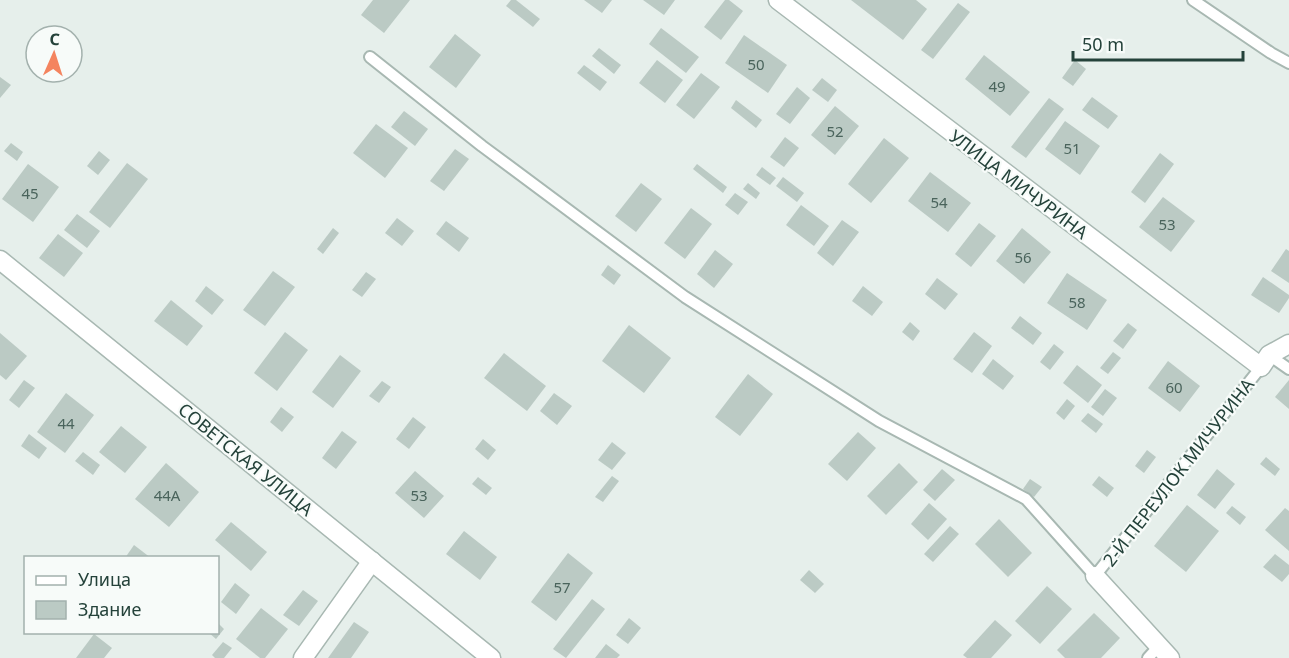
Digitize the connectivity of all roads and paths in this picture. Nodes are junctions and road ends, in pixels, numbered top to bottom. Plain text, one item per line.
1 (778, 0) edge
2 (1193, 0) edge
3 (370, 57) dead end
4 (1289, 63) edge
5 (0, 260) edge
6 (1289, 344) edge
7 (1265, 361) junction
8 (1289, 369) edge
9 (372, 561) junction
10 (1095, 576) junction
11 (1159, 654) edge
12 (303, 658) edge
13 (491, 658) edge

1 - 7 street, УЛИЦА МИЧУРИНА
2 - 4 lane
3 - 10 lane
5 - 9 street, СОВЕТСКАЯ УЛИЦА
6 - 7 street
7 - 8 lane
7 - 10 lane, 2-Й ПЕРЕУЛОК МИЧУРИНА
9 - 12 street
9 - 13 street, СОВЕТСКАЯ УЛИЦА
10 - 11 street

